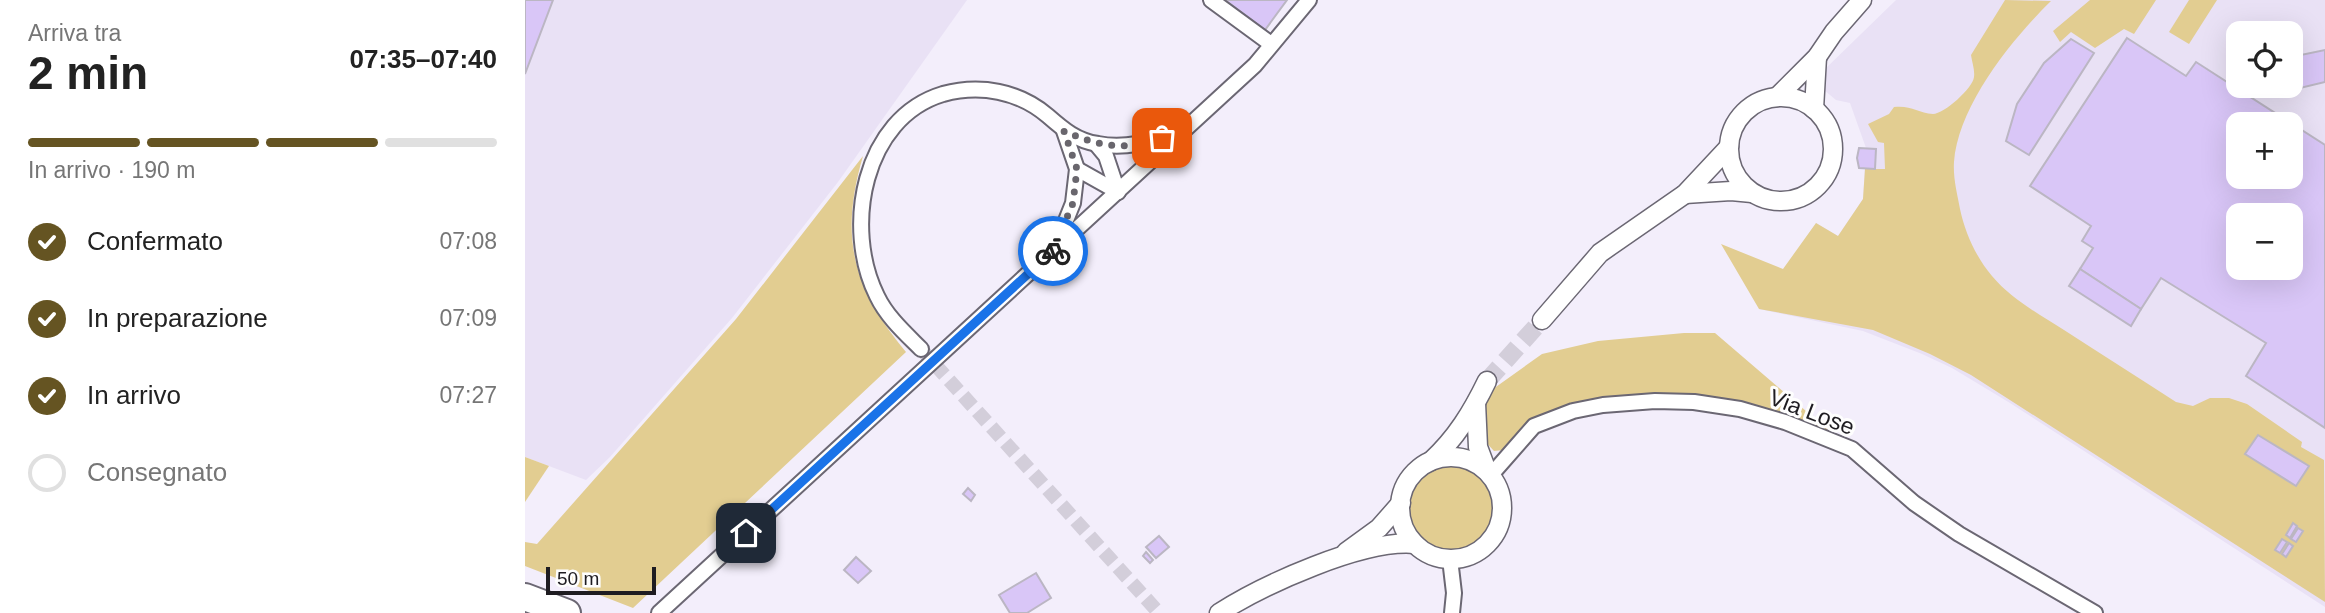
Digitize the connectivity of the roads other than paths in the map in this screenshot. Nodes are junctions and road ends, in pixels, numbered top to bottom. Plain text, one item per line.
1 (1211, 0) edge
2 (1309, 0) edge
3 (1862, 0) edge
4 (1272, 44) junction
5 (1817, 57) junction
6 (1777, 97) junction
7 (1814, 109) junction
8 (1064, 131) junction
9 (1181, 132) junction
10 (1096, 144) junction
11 (1729, 147) junction
12 (1077, 169) junction
13 (1118, 191) junction
14 (1752, 193) junction
15 (1685, 194) junction
16 (1053, 251) junction
17 (1542, 320) tunnel mouth
18 (921, 349) tunnel mouth
19 (1487, 382) tunnel mouth
20 (1476, 403) junction
21 (1429, 462) junction
22 (1489, 473) junction
23 (1401, 503) junction
24 (1415, 544) junction
25 (1334, 559) junction
26 (1450, 559) junction
27 (525, 597) edge
28 (661, 611) edge
29 (567, 613) edge
30 (1219, 613) edge
31 (1452, 613) edge
32 (2095, 613) edge

1 - 4 street
2 - 4 street
3 - 5 street
4 - 9 street
5 - 6 street
5 - 7 street
6 - 7 street
6 - 11 street
7 - 14 street
8 - 10 street
8 - 12 street
8 - 18 street
9 - 10 street
9 - 13 street
10 - 13 street
11 - 14 street
11 - 15 street
12 - 13 street
12 - 16 street
13 - 16 street
14 - 15 street
15 - 17 street
16 - 28 street
19 - 20 street
20 - 21 street
20 - 22 street
21 - 22 street
21 - 23 street
22 - 26 street
22 - 32 street, Via Lose
23 - 24 street
23 - 25 street
24 - 25 street
24 - 26 street
25 - 30 street
26 - 31 street
27 - 29 highway

